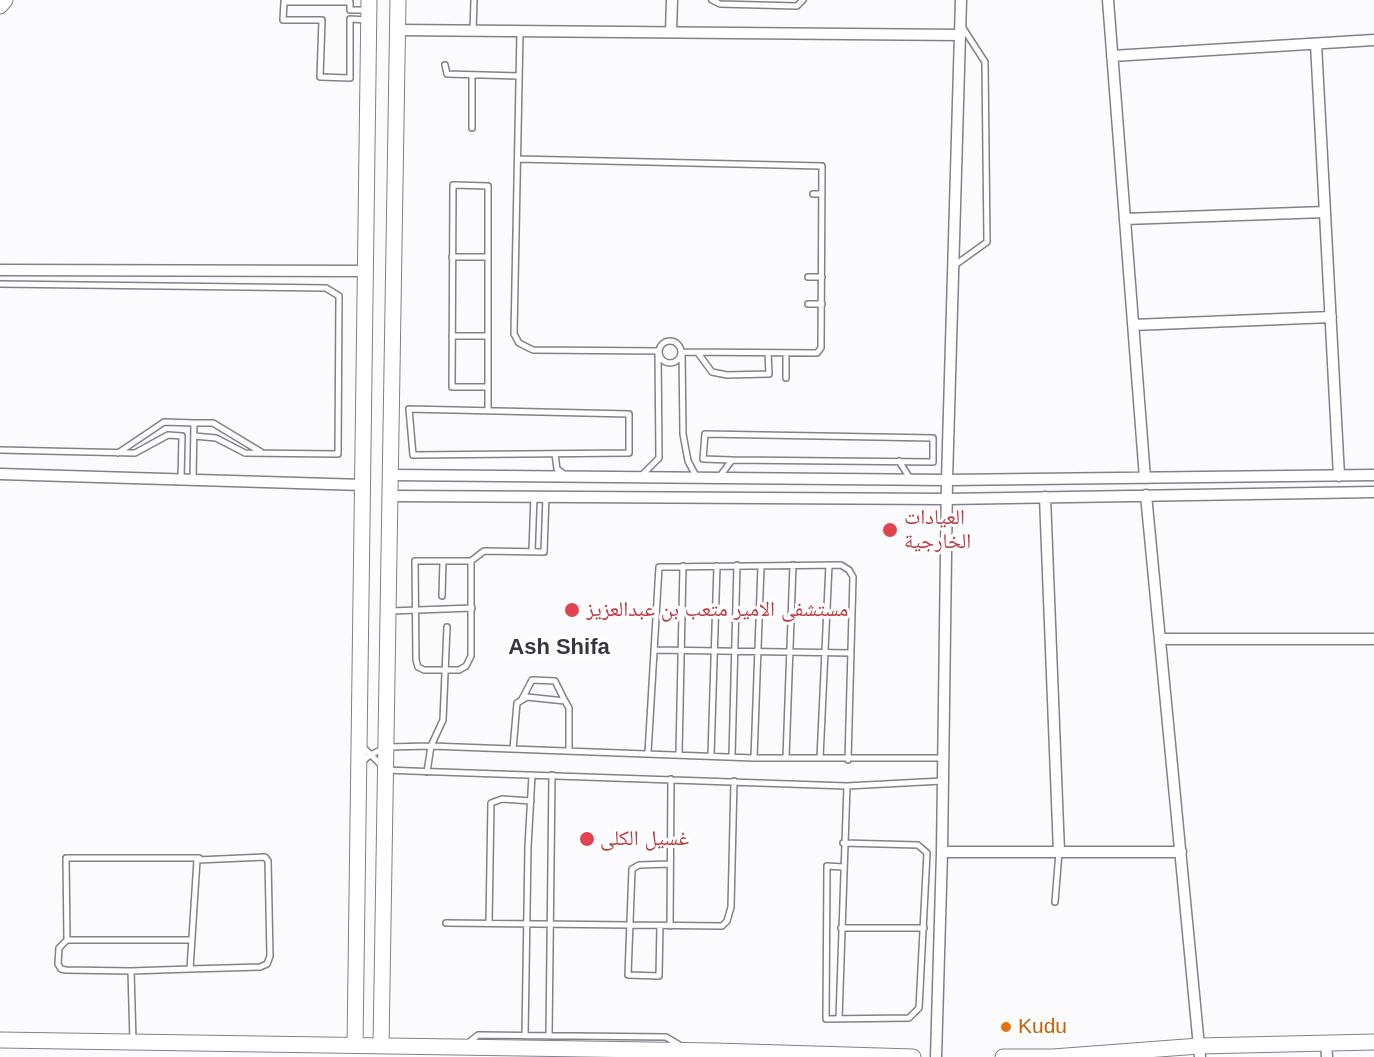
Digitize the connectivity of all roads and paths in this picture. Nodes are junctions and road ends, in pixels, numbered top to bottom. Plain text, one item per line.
1 (5, 0) edge
2 (398, 0) edge
3 (474, 0) edge
4 (672, 0) edge
5 (712, 0) edge
6 (803, 0) edge
7 (962, 0) edge
8 (1108, 0) edge
9 (0, 6) edge
10 (369, 10) edge
11 (398, 30) junction
12 (961, 30) junction
13 (473, 31) junction
14 (520, 31) junction
15 (671, 32) junction
16 (1374, 40) edge
17 (1316, 44) junction
18 (1112, 56) junction
19 (445, 65) dead end
20 (472, 75) junction
21 (519, 76) junction
22 (472, 128) dead end
23 (518, 159) junction
24 (813, 194) dead end
25 (822, 194) junction
26 (1325, 212) junction
27 (1125, 219) junction
28 (813, 223) dead end
29 (822, 224) junction
30 (452, 257) junction
31 (488, 257) junction
32 (953, 266) junction
33 (0, 270) edge
34 (366, 271) junction
35 (808, 277) dead end
36 (822, 277) junction
37 (0, 284) edge
38 (808, 304) dead end
39 (822, 304) junction
40 (1330, 317) junction
41 (1133, 325) junction
42 (452, 336) junction
43 (487, 336) junction
44 (658, 351) junction
45 (681, 352) junction
46 (698, 353) junction
47 (768, 353) junction
48 (786, 353) junction
49 (786, 378) dead end
50 (488, 387) junction
51 (488, 411) junction
52 (183, 422) junction
53 (194, 423) junction
54 (182, 436) junction
55 (194, 436) junction
56 (0, 450) edge
57 (118, 453) junction
58 (262, 453) junction
59 (555, 454) junction
60 (732, 460) junction
61 (899, 461) junction
62 (0, 474) edge
63 (392, 475) junction
64 (1374, 475) edge
65 (540, 476) junction
66 (720, 476) junction
67 (1339, 476) junction
68 (568, 477) junction
69 (639, 477) junction
70 (698, 478) junction
71 (1145, 478) junction
72 (181, 479) junction
73 (193, 480) junction
74 (911, 480) junction
75 (947, 480) junction
76 (363, 485) junction
77 (1374, 492) edge
78 (1146, 495) junction
79 (392, 496) junction
80 (540, 496) junction
81 (1045, 497) junction
82 (947, 499) junction
83 (532, 551) junction
84 (443, 561) junction
85 (471, 561) junction
86 (793, 565) junction
87 (829, 565) junction
88 (683, 566) junction
89 (717, 566) junction
90 (737, 566) junction
91 (761, 566) junction
92 (442, 596) dead end
93 (472, 608) junction
94 (361, 609) junction
95 (416, 610) junction
96 (389, 611) junction
97 (447, 627) dead end
98 (1160, 639) junction
99 (1374, 639) edge
100 (654, 650) junction
101 (681, 650) junction
102 (714, 651) junction
103 (735, 651) junction
104 (758, 651) junction
105 (789, 652) junction
106 (824, 652) junction
107 (851, 653) junction
108 (446, 671) junction
109 (522, 699) junction
110 (565, 701) junction
111 (431, 746) junction
112 (387, 747) junction
113 (513, 749) junction
114 (569, 750) junction
115 (648, 753) junction
116 (679, 753) junction
117 (364, 754) junction
118 (711, 755) junction
119 (732, 756) junction
120 (786, 757) junction
121 (754, 758) junction
122 (820, 758) junction
123 (943, 758) junction
124 (849, 760) junction
125 (386, 770) junction
126 (427, 772) junction
127 (532, 775) junction
128 (552, 775) junction
129 (671, 779) junction
130 (735, 781) junction
131 (942, 781) junction
132 (847, 786) junction
133 (531, 801) junction
134 (843, 843) junction
135 (942, 852) junction
136 (1059, 852) junction
137 (1181, 852) junction
138 (199, 858) junction
139 (670, 864) junction
140 (843, 867) junction
141 (1055, 902) dead end
142 (446, 923) dead end
143 (489, 923) junction
144 (528, 923) junction
145 (550, 923) junction
146 (630, 926) junction
147 (660, 926) junction
148 (670, 926) junction
149 (841, 928) junction
150 (924, 928) junction
151 (67, 940) junction
152 (192, 940) junction
153 (190, 969) junction
154 (131, 971) junction
155 (839, 1018) junction
156 (525, 1036) junction
157 (549, 1036) junction
158 (0, 1040) edge
159 (133, 1042) junction
160 (1374, 1042) edge
161 (355, 1045) junction
162 (381, 1046) junction
163 (462, 1048) junction
164 (1327, 1050) edge
165 (687, 1051) junction
166 (1199, 1052) edge
167 (717, 1054) edge
168 (739, 1054) edge
169 (913, 1057) edge
170 (936, 1057) edge
171 (1004, 1057) edge

1 - 9 street
2 - 11 street
3 - 13 lane
4 - 15 street
5 - 6 lane
7 - 12 street
8 - 18 street
10 - 10 lane
10 - 34 street
11 - 13 street
11 - 63 street
12 - 15 street
12 - 32 street
12 - 32 lane
13 - 14 street
14 - 15 street
14 - 21 lane
16 - 17 street
17 - 18 street
17 - 26 street
18 - 27 street
19 - 20 lane
20 - 21 lane
20 - 22 lane
21 - 23 lane
23 - 25 lane
23 - 44 lane
24 - 25 lane
25 - 29 lane
26 - 27 street
26 - 40 street
27 - 41 street
28 - 29 lane
29 - 36 lane
30 - 31 lane
30 - 31 lane
30 - 42 lane
31 - 43 lane
32 - 75 street
33 - 34 street
34 - 76 street
35 - 36 lane
36 - 39 lane
37 - 58 lane
38 - 39 lane
39 - 48 lane
40 - 41 street
40 - 67 street
41 - 71 street
42 - 43 lane
42 - 50 lane
43 - 50 lane
44 - 45 lane
44 - 45 lane
44 - 69 lane
45 - 46 lane
45 - 70 lane
46 - 47 lane
46 - 47 lane
47 - 48 lane
48 - 49 lane
50 - 51 lane
51 - 59 lane
51 - 59 lane
52 - 53 lane
52 - 54 lane
52 - 57 lane
53 - 55 lane
53 - 58 lane
54 - 57 lane
54 - 72 lane
55 - 58 lane
55 - 73 lane
56 - 57 lane
59 - 68 lane
60 - 61 lane
60 - 61 lane
60 - 66 lane
61 - 74 lane
62 - 72 street
63 - 65 street
63 - 79 street
64 - 67 street
65 - 68 street
65 - 80 street
66 - 70 street
66 - 74 street
67 - 71 street
68 - 69 street
69 - 70 street
71 - 75 street
72 - 73 street
73 - 76 street
74 - 75 street
75 - 82 street
76 - 94 street
77 - 78 street
78 - 81 street
78 - 98 street
79 - 80 street
79 - 96 street
80 - 82 street
80 - 83 lane
80 - 83 lane
81 - 82 street
81 - 136 street
82 - 123 street
83 - 85 lane
84 - 85 lane
84 - 92 lane
84 - 95 lane
85 - 93 lane
86 - 87 lane
86 - 91 lane
86 - 105 lane
87 - 106 lane
87 - 107 lane
88 - 89 lane
88 - 100 lane
88 - 101 lane
89 - 90 lane
89 - 102 lane
90 - 91 lane
90 - 103 lane
91 - 104 lane
93 - 95 lane
93 - 108 lane
94 - 96 street
94 - 117 street
95 - 96 lane
95 - 108 lane
96 - 112 street
97 - 108 lane
98 - 99 street
98 - 137 street
100 - 101 lane
100 - 115 lane
101 - 102 lane
101 - 116 lane
102 - 103 lane
102 - 118 lane
103 - 104 lane
103 - 119 lane
104 - 105 lane
104 - 121 lane
105 - 106 lane
105 - 120 lane
106 - 107 lane
106 - 122 lane
107 - 124 lane
108 - 111 lane
109 - 110 lane
109 - 110 lane
109 - 113 lane
110 - 114 lane
111 - 112 lane
111 - 113 lane
111 - 126 lane
112 - 117 lane
112 - 125 street
113 - 114 lane
114 - 115 lane
115 - 116 lane
116 - 118 lane
117 - 125 lane
117 - 161 street
118 - 119 lane
119 - 121 lane
120 - 121 lane
120 - 122 lane
122 - 124 lane
123 - 124 lane
123 - 131 street
125 - 126 lane
125 - 162 street
126 - 127 lane
127 - 128 lane
127 - 133 lane
128 - 129 lane
128 - 145 lane
129 - 130 lane
129 - 139 lane
130 - 132 lane
130 - 148 lane
131 - 132 lane
131 - 135 street
132 - 134 lane
133 - 143 lane
133 - 144 lane
134 - 140 lane
134 - 150 lane
135 - 136 street
135 - 170 street
136 - 137 street
136 - 141 lane
137 - 166 street
138 - 151 lane
138 - 152 lane
138 - 153 lane
139 - 146 lane
139 - 148 lane
140 - 149 lane
140 - 155 lane
142 - 143 lane
143 - 144 lane
144 - 145 lane
144 - 156 lane
145 - 146 lane
145 - 157 lane
146 - 147 lane
146 - 147 lane
147 - 148 lane
149 - 150 lane
149 - 155 lane
150 - 155 lane
151 - 152 lane
151 - 154 lane
152 - 153 lane
153 - 154 lane
154 - 159 lane
156 - 157 lane
156 - 163 lane
157 - 165 lane
158 - 159 street
159 - 161 street
160 - 164 street
161 - 162 street
162 - 163 street
163 - 165 street
164 - 166 street
165 - 167 street
166 - 171 street
167 - 168 street
168 - 169 street

